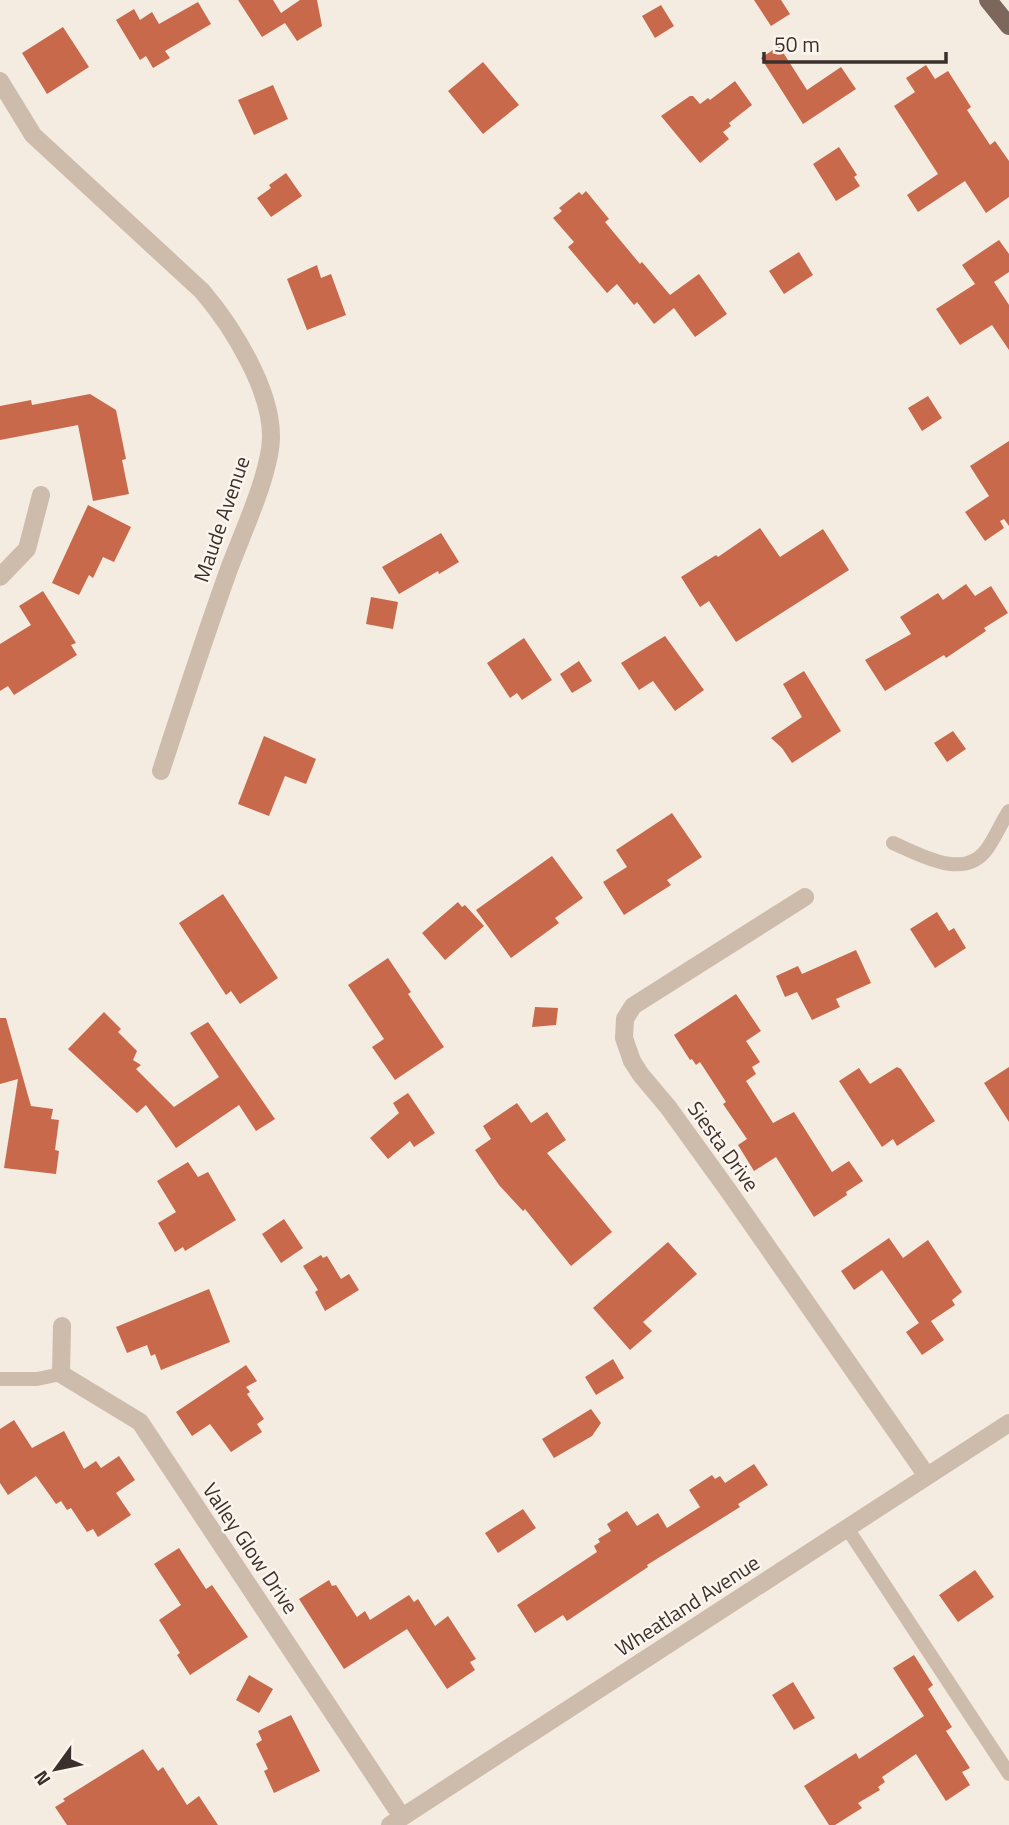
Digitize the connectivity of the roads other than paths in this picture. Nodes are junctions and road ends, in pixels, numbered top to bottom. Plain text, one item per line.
1 (994, 2) edge
2 (1009, 26) edge
3 (0, 81) edge
4 (41, 495) dead end
5 (0, 577) edge
6 (161, 771) dead end
7 (1009, 811) edge
8 (893, 843) dead end
9 (806, 897) dead end
10 (62, 1326) dead end
11 (61, 1374) junction
12 (0, 1379) edge
13 (1009, 1423) edge
14 (927, 1476) junction
15 (847, 1528) junction
16 (1009, 1774) edge
17 (396, 1821) edge

1 - 2 main road
3 - 6 street, Maude Avenue
4 - 5 street
7 - 8 lane
9 - 14 street, Siesta Drive
10 - 11 street
11 - 12 lane
11 - 17 street, Valley Glow Drive
13 - 14 street, Wheatland Avenue
14 - 15 street, Wheatland Avenue
15 - 16 lane
15 - 17 street, Wheatland Avenue

